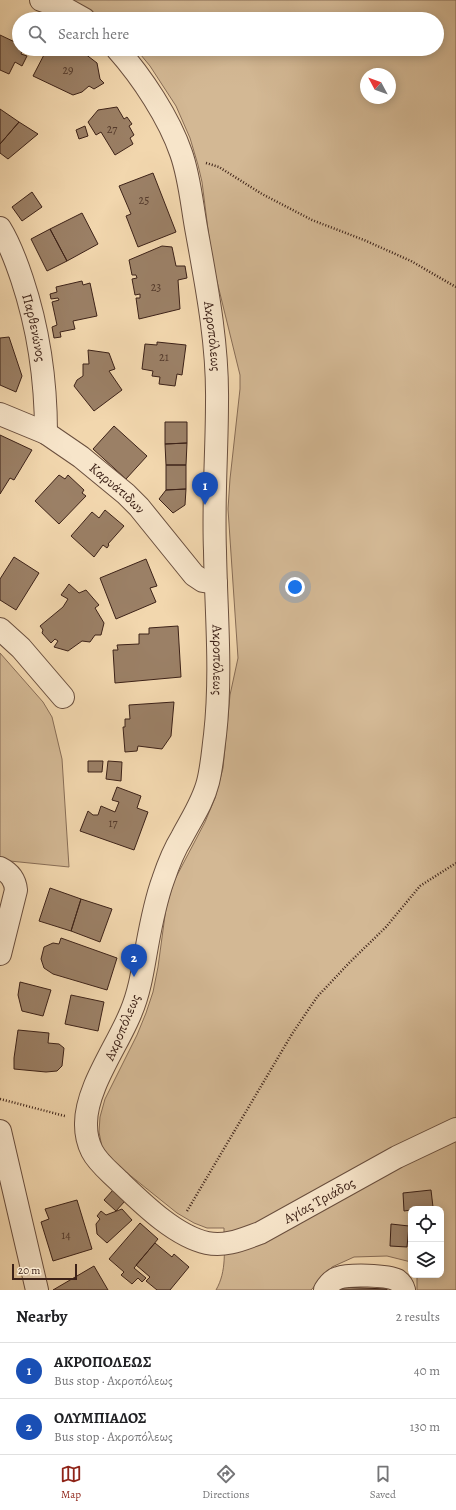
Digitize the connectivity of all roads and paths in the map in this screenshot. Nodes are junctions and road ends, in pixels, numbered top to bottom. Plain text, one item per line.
1 (41, 0) edge
2 (71, 12) edge
3 (122, 56) edge
4 (181, 154) junction
5 (0, 228) edge
6 (456, 287) edge
7 (0, 414) edge
8 (46, 433) junction
9 (216, 583) junction
10 (0, 629) edge
11 (63, 697) dead end
12 (456, 863) edge
13 (0, 868) edge
14 (0, 954) edge
15 (0, 1099) edge
16 (86, 1122) junction
17 (456, 1129) edge
18 (0, 1131) edge
19 (177, 1229) junction
20 (325, 1289) edge
21 (37, 1290) edge
22 (404, 1290) edge

1 - 2 street
3 - 4 street, Ακροπόλεως
4 - 6 path
4 - 9 street, Ακροπόλεως
5 - 8 street, Παρθενώνος
7 - 8 street, Καρυάτιδων
8 - 9 street, Καρυάτιδων
9 - 16 street, Ακροπόλεως
10 - 11 street
12 - 19 path
13 - 14 street
15 - 16 path
16 - 19 street, Ακροπόλεως
17 - 19 street, Αγίας Τριάδος
18 - 21 street
20 - 22 street

